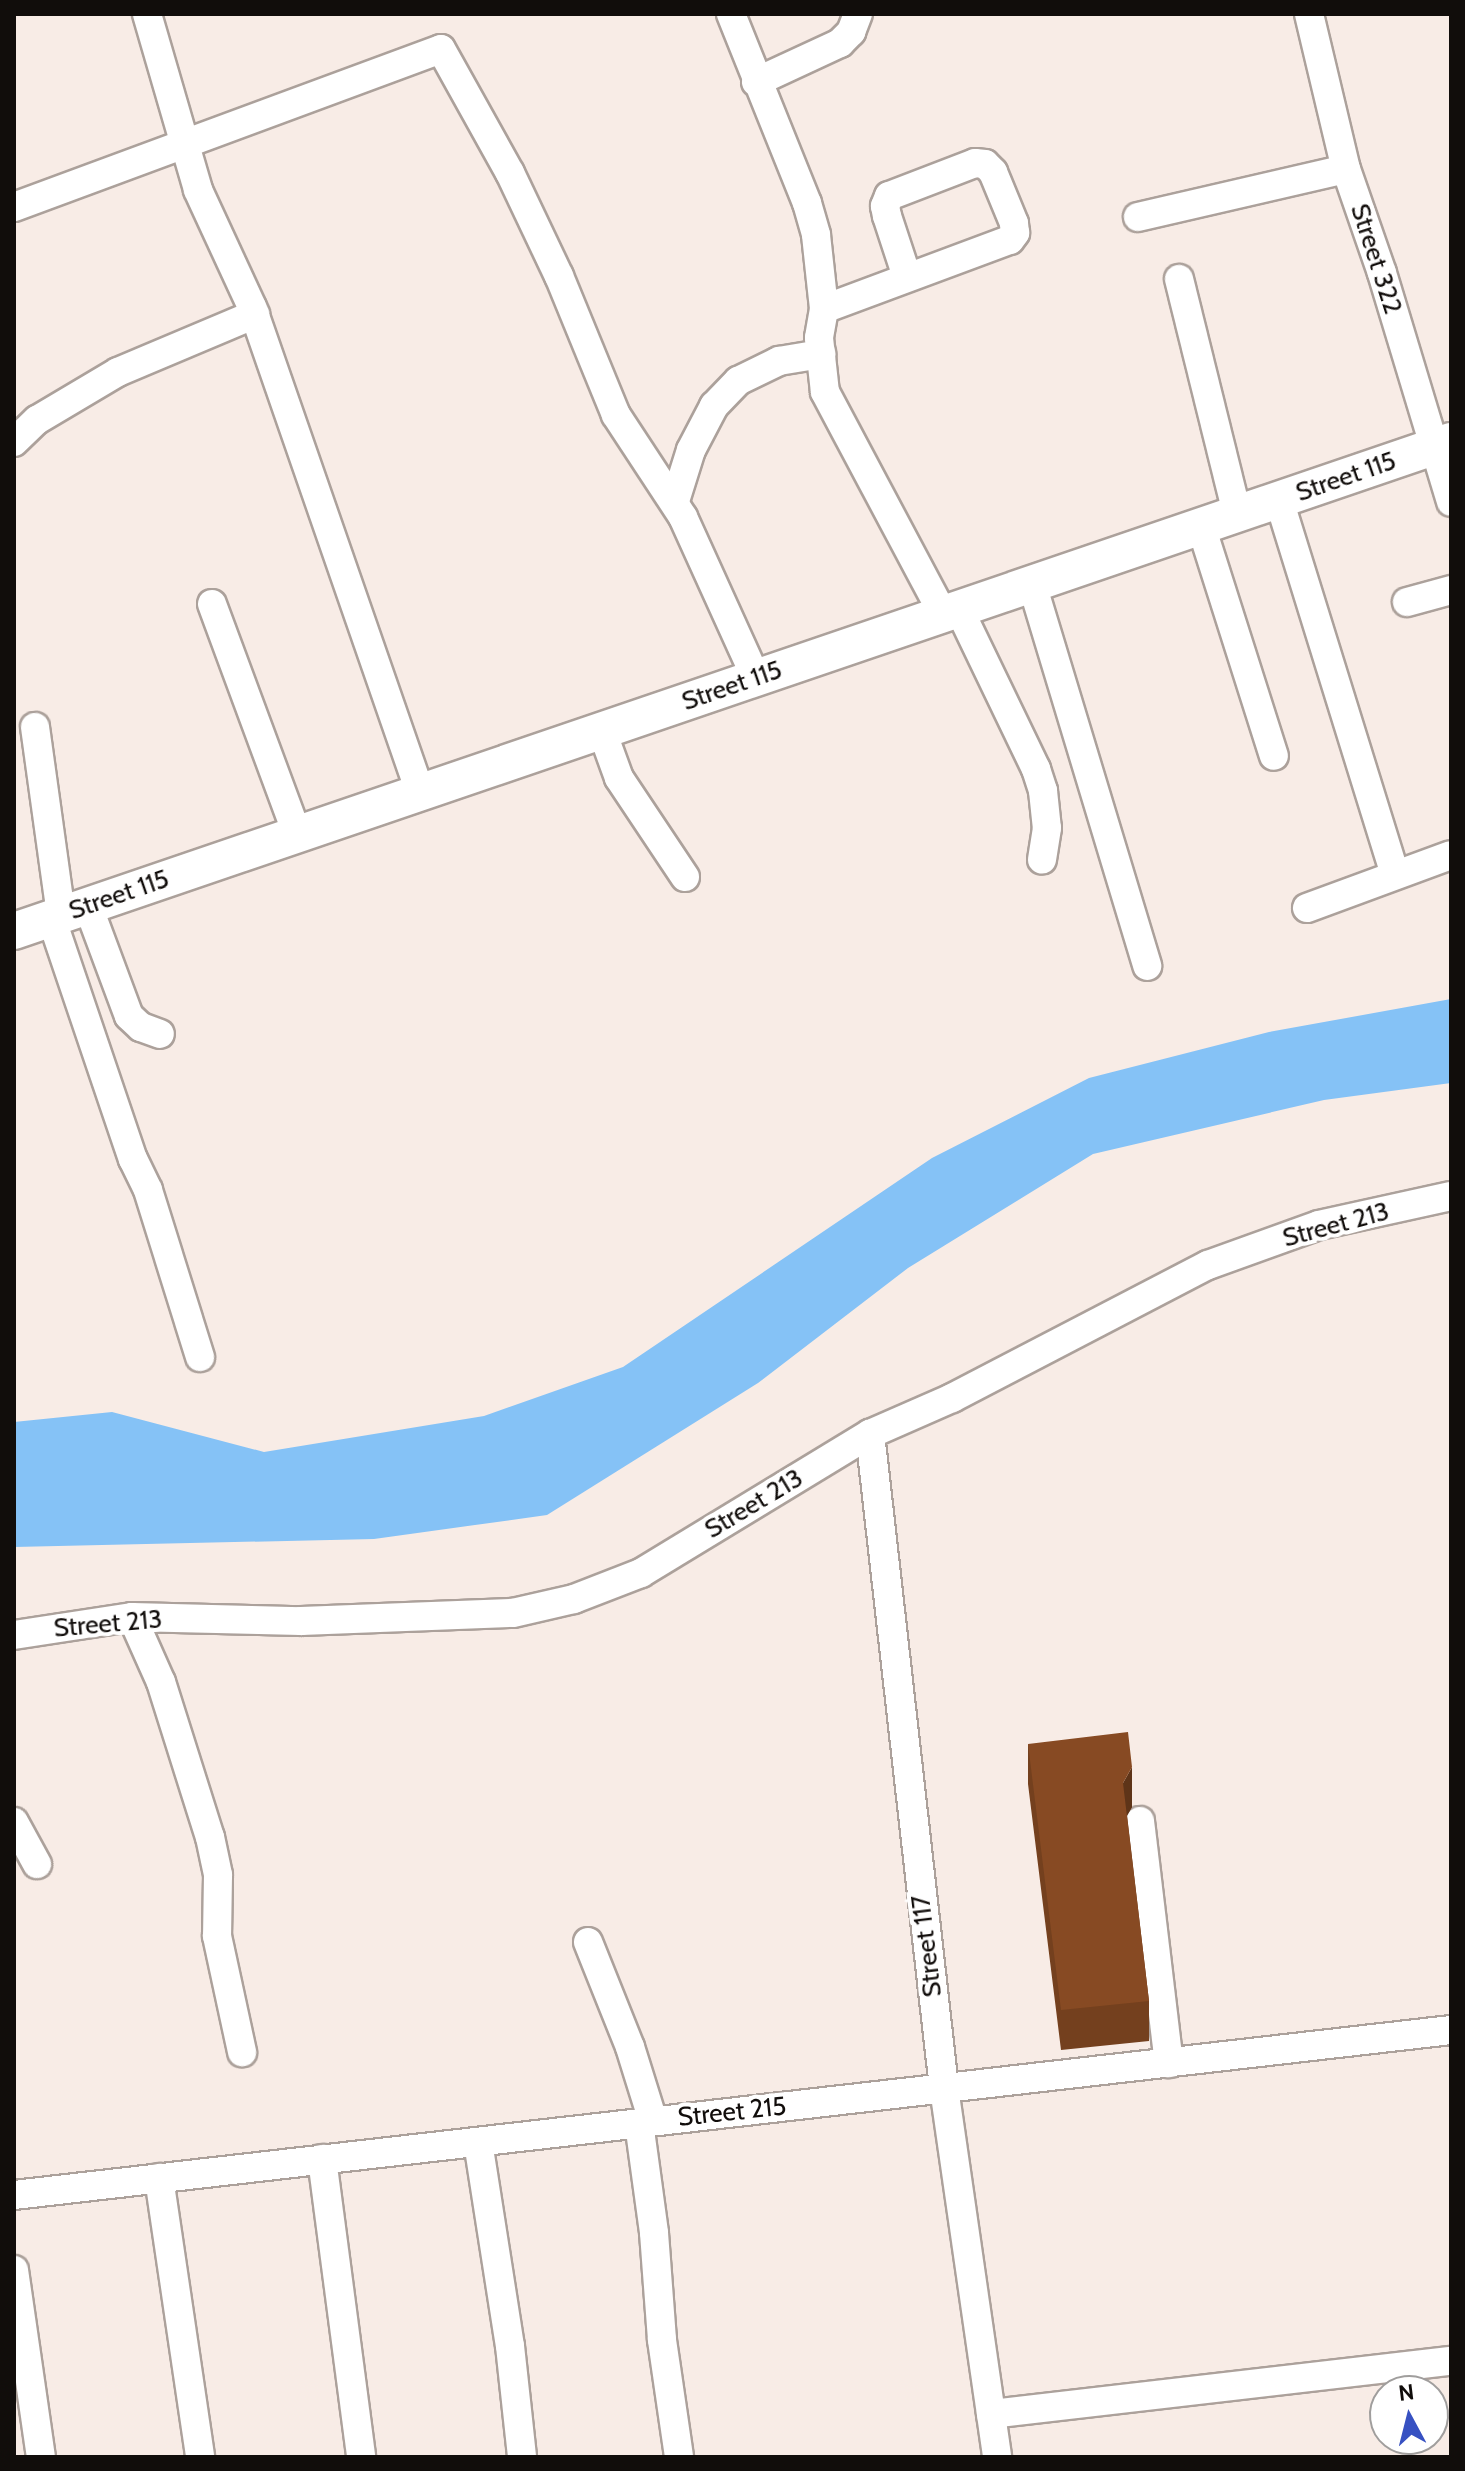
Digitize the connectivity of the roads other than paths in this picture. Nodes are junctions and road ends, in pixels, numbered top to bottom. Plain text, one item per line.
1 (147, 14) edge
2 (731, 14) edge
3 (858, 14) edge
4 (1309, 14) edge
5 (756, 82) junction
6 (183, 144) junction
7 (1346, 169) junction
8 (14, 207) edge
9 (1138, 217) dead end
10 (907, 277) junction
11 (1179, 279) dead end
12 (824, 309) junction
13 (255, 314) junction
14 (821, 354) junction
15 (14, 442) edge
16 (1442, 444) edge
17 (1279, 500) junction
18 (675, 501) junction
19 (1451, 502) edge
20 (1237, 514) junction
21 (1201, 526) junction
22 (1032, 584) junction
23 (1451, 590) edge
24 (1407, 602) dead end
25 (212, 604) dead end
26 (951, 611) junction
27 (756, 678) junction
28 (35, 727) dead end
29 (602, 731) junction
30 (1274, 756) dead end
31 (420, 792) junction
32 (297, 834) junction
33 (1451, 855) edge
34 (1042, 860) dead end
35 (1395, 874) junction
36 (685, 877) dead end
37 (1307, 908) dead end
38 (52, 918) edge
39 (1147, 966) dead end
40 (160, 1034) dead end
41 (1451, 1196) edge
42 (200, 1357) dead end
43 (870, 1434) junction
44 (132, 1617) junction
45 (14, 1635) edge
46 (1140, 1821) dead end
47 (14, 1822) edge
48 (37, 1864) dead end
49 (588, 1942) dead end
50 (1451, 2030) edge
51 (242, 2052) dead end
52 (1169, 2063) junction
53 (944, 2088) junction
54 (646, 2122) junction
55 (478, 2142) junction
56 (322, 2159) junction
57 (159, 2178) junction
58 (14, 2195) edge
59 (14, 2270) edge
60 (1451, 2361) edge
61 (991, 2414) junction
62 (41, 2457) edge
63 (200, 2457) edge
64 (361, 2457) edge
65 (522, 2457) edge
66 (679, 2457) edge
67 (997, 2457) edge

1 - 6 street
2 - 5 street
3 - 5 street
4 - 7 street, Street 322
5 - 12 street
6 - 8 street
6 - 13 street
6 - 18 street
7 - 9 street
7 - 16 street, Street 322
10 - 10 street
10 - 12 street
11 - 20 street
12 - 14 street
13 - 15 street
13 - 31 street
14 - 18 street
14 - 26 street
16 - 17 main road, Street 115
16 - 19 street, Street 322
17 - 20 main road, Street 115
17 - 35 street
18 - 27 street
20 - 21 main road, Street 115
21 - 22 main road, Street 115
21 - 30 street
22 - 26 main road, Street 115
22 - 39 street
23 - 24 street
25 - 32 street
26 - 27 main road, Street 115
26 - 34 street
27 - 29 main road, Street 115
28 - 38 street
29 - 31 main road, Street 115
29 - 36 street
31 - 32 main road, Street 115
32 - 38 main road, Street 115
33 - 35 street
35 - 37 street
38 - 40 street
38 - 42 street
41 - 43 street, Street 213
43 - 44 street, Street 213
43 - 53 street, Street 117
44 - 45 street, Street 213
44 - 51 street
46 - 52 street
47 - 48 street
49 - 54 street
50 - 52 street, Street 215
52 - 53 street, Street 215
53 - 54 street, Street 215
53 - 61 street, Street 117
54 - 55 street, Street 215
54 - 66 street
55 - 56 street, Street 215
55 - 65 street
56 - 57 street, Street 215
56 - 64 street
57 - 58 street, Street 215
57 - 63 street
59 - 62 street
60 - 61 street
61 - 67 street, Street 117

